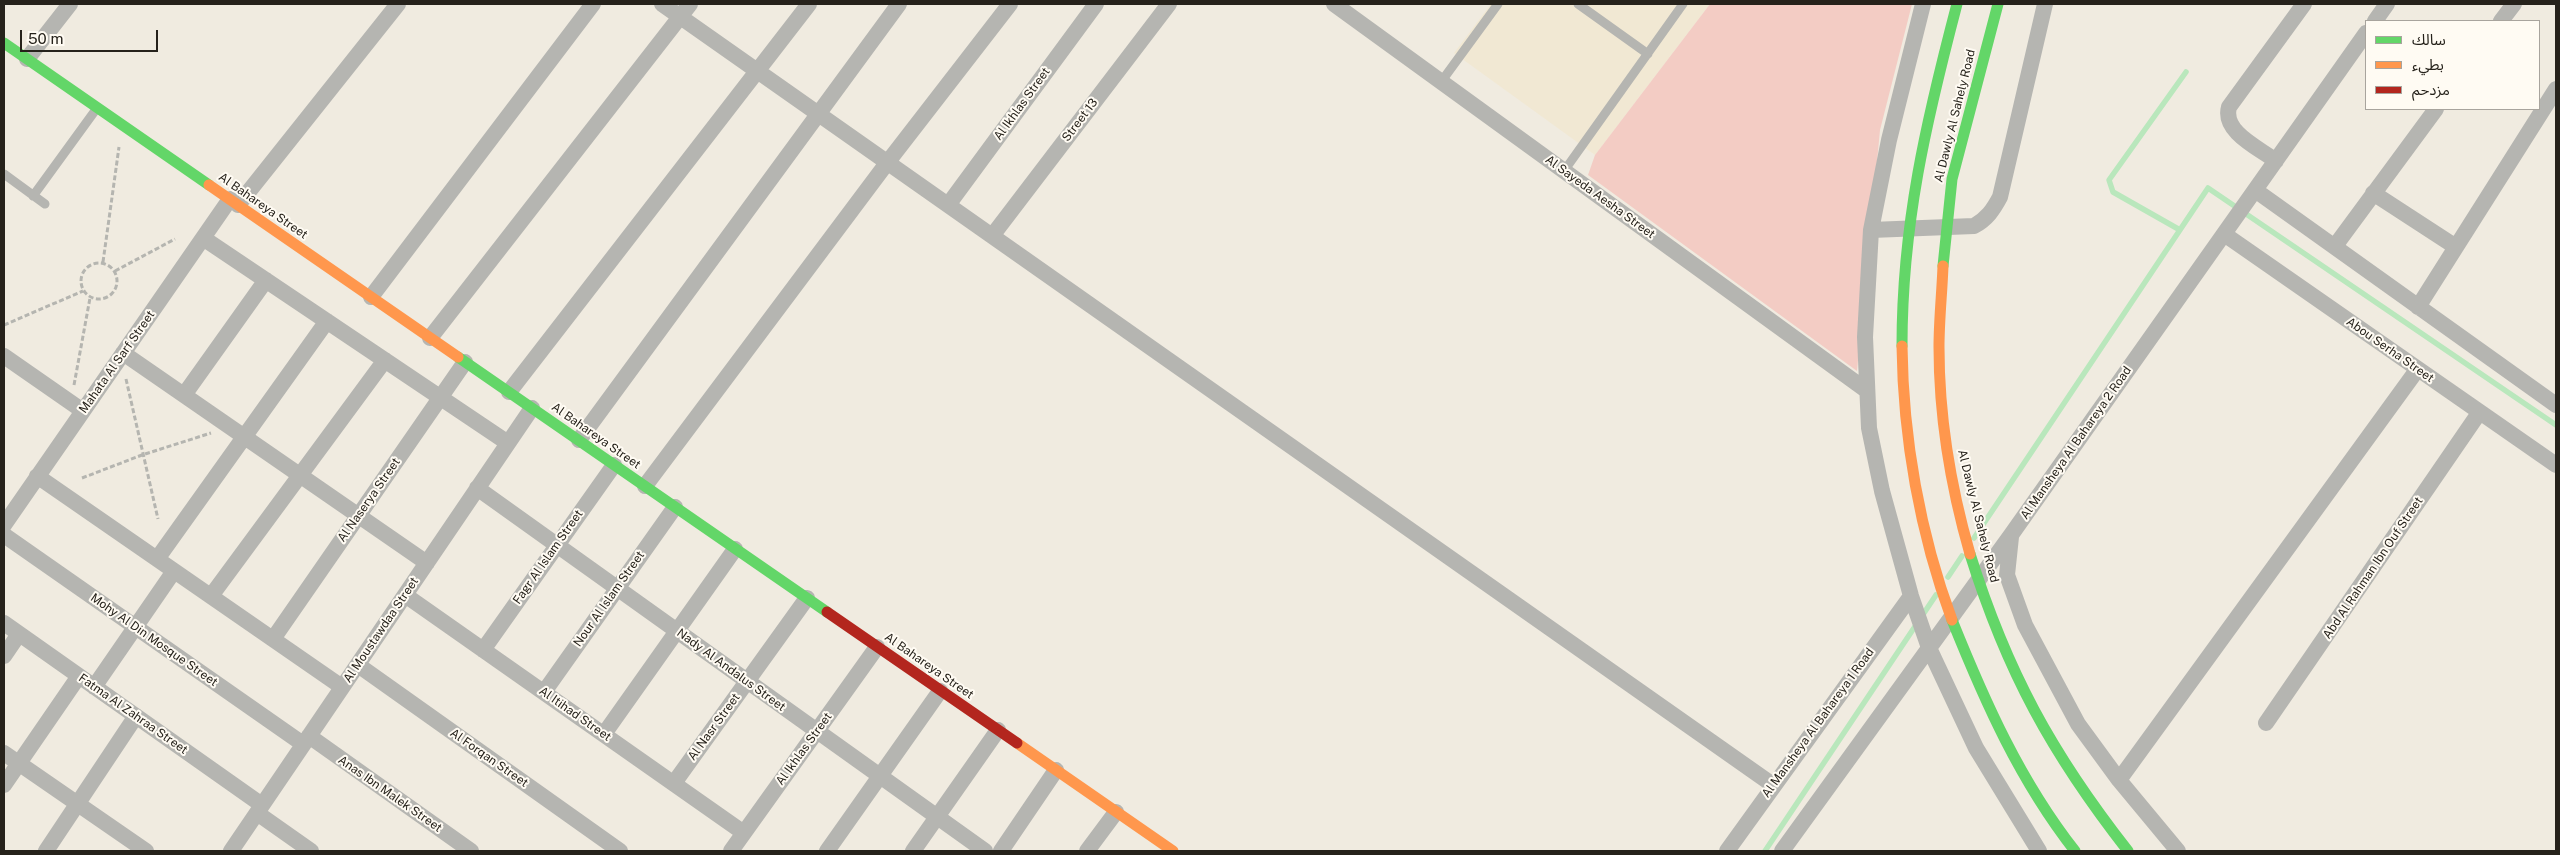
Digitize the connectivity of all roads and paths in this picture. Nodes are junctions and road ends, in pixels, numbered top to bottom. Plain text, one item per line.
1 (70, 4) edge
2 (398, 4) edge
3 (593, 4) edge
4 (662, 4) edge
5 (690, 4) edge
6 (809, 4) edge
7 (899, 4) edge
8 (1010, 4) edge
9 (1096, 4) edge
10 (1169, 4) edge
11 (1334, 4) edge
12 (1498, 4) edge
13 (1578, 4) edge
14 (1683, 4) edge
15 (1923, 4) edge
16 (1957, 4) edge
17 (1998, 4) edge
18 (2045, 4) edge
19 (2304, 4) edge
20 (2387, 4) edge
21 (2511, 5) edge
22 (681, 17) junction
23 (2376, 20) edge
24 (2502, 20) edge
25 (2365, 34) edge
26 (5, 46) edge
27 (1648, 54) junction
28 (27, 59) junction
29 (756, 70) junction
30 (1441, 82) junction
31 (2556, 89) edge
32 (97, 107) junction
33 (2435, 110) edge
34 (818, 115) junction
35 (122, 125) junction
36 (2276, 161) junction
37 (887, 162) junction
38 (1564, 171) junction
39 (4, 174) edge
40 (2255, 190) junction
41 (2373, 194) junction
42 (33, 196) junction
43 (234, 202) junction
44 (45, 204) dead end
45 (948, 205) junction
46 (1871, 230) junction
47 (2224, 234) junction
48 (992, 236) junction
49 (203, 238) junction
50 (175, 239) dead end
51 (2335, 246) junction
52 (2456, 247) junction
53 (103, 262) junction
54 (114, 271) junction
55 (266, 280) junction
56 (83, 291) junction
57 (371, 297) junction
58 (90, 298) junction
59 (2418, 307) junction
60 (327, 321) junction
61 (4, 325) edge
62 (430, 338) junction
63 (122, 355) junction
64 (4, 356) edge
65 (385, 360) junction
66 (465, 362) junction
67 (2416, 370) junction
68 (1866, 390) junction
69 (509, 392) junction
70 (184, 395) junction
71 (440, 397) junction
72 (2556, 405) edge
73 (77, 406) junction
74 (532, 408) junction
75 (2479, 412) junction
76 (230, 427) junction
77 (244, 436) junction
78 (579, 440) junction
79 (508, 443) junction
80 (142, 455) junction
81 (614, 464) junction
82 (2556, 465) edge
83 (300, 475) junction
84 (38, 476) junction
85 (82, 478) dead end
86 (645, 486) junction
87 (477, 488) junction
88 (674, 507) junction
89 (358, 515) junction
90 (158, 519) dead end
91 (4, 525) edge
92 (2011, 535) junction
93 (4, 536) edge
94 (557, 545) junction
95 (736, 549) junction
96 (157, 559) junction
97 (427, 563) junction
98 (174, 571) junction
99 (617, 588) junction
100 (405, 595) junction
101 (211, 596) junction
102 (1911, 596) junction
103 (806, 598) junction
104 (4, 623) edge
105 (135, 627) junction
106 (677, 631) junction
107 (18, 634) junction
108 (272, 639) junction
109 (877, 647) junction
110 (1929, 648) junction
111 (483, 650) junction
112 (4, 656) edge
113 (358, 665) junction
114 (79, 676) junction
115 (747, 681) junction
116 (94, 687) junction
117 (342, 687) junction
118 (940, 690) junction
119 (544, 692) junction
120 (136, 716) junction
121 (2266, 723) dead end
122 (998, 730) junction
123 (817, 731) junction
124 (604, 734) junction
125 (306, 740) junction
126 (4, 753) edge
127 (19, 763) junction
128 (1056, 770) junction
129 (880, 776) junction
130 (2119, 780) junction
131 (674, 784) junction
132 (4, 785) edge
133 (1773, 785) junction
134 (78, 804) junction
135 (260, 809) junction
136 (1116, 812) junction
137 (937, 817) junction
138 (744, 833) junction
139 (137, 849) edge
140 (46, 851) edge
141 (231, 851) edge
142 (311, 851) edge
143 (471, 851) edge
144 (620, 851) edge
145 (731, 851) edge
146 (827, 851) edge
147 (913, 851) edge
148 (985, 851) edge
149 (1001, 851) edge
150 (1086, 851) edge
151 (1170, 851) edge
152 (1727, 851) edge
153 (1782, 851) edge
154 (2039, 851) edge
155 (2076, 851) edge
156 (2128, 851) edge
157 (2178, 851) edge

1 - 28 street
2 - 43 street, Mahata Al Sarf Street
3 - 57 street
4 - 22 street
5 - 22 street
6 - 29 street
7 - 34 street
8 - 37 street
9 - 45 street, Al Ikhlas Street
10 - 48 street, Street 13
11 - 30 street, Al Sayeda Aesha Street
12 - 30 lane
13 - 27 lane
14 - 27 lane
15 - 46 street
16 - 155 main road, Al Dawly Al Sahely Road, bridge
17 - 156 main road, Al Dawly Al Sahely Road, bridge
18 - 46 street
19 - 36 street
20 - 23 street
21 - 24 street
22 - 29 street
22 - 62 street
25 - 36 street, Al Mansheya Al Bahareya 2 Road
26 - 28 main road, Al Bahareya Street
27 - 38 lane
28 - 32 main road, Al Bahareya Street
29 - 34 street
29 - 69 street
30 - 38 street, Al Sayeda Aesha Street
31 - 52 street
32 - 35 main road, Al Bahareya Street
32 - 42 lane
33 - 41 street
34 - 37 street
34 - 78 street
35 - 43 main road, Al Bahareya Street
35 - 53 path
36 - 40 street, Al Mansheya Al Bahareya 2 Road
37 - 45 street
37 - 86 street
38 - 68 street, Al Sayeda Aesha Street
39 - 42 lane
40 - 47 street, Al Mansheya Al Bahareya 2 Road
40 - 51 street
41 - 51 street
41 - 52 street
42 - 44 lane
43 - 49 street, Mahata Al Sarf Street
43 - 57 main road, Al Bahareya Street
45 - 48 street
46 - 68 street
47 - 67 street, Abou Serha Street
47 - 92 street, Al Mansheya Al Bahareya 2 Road
48 - 133 street
49 - 55 street
49 - 63 street, Mahata Al Sarf Street
50 - 54 path
51 - 59 street
52 - 59 street
53 - 54 path
53 - 56 path
54 - 58 path
55 - 60 street
55 - 70 street
56 - 58 path
56 - 61 path
57 - 62 main road, Al Bahareya Street
58 - 73 path
59 - 72 street
60 - 65 street
60 - 77 street
62 - 66 main road, Al Bahareya Street
63 - 70 street
63 - 73 street, Mahata Al Sarf Street
63 - 80 path
64 - 73 street
65 - 71 street
65 - 83 street
66 - 69 main road, Al Bahareya Street
66 - 71 street, Al Naserya Street
67 - 75 street, Abou Serha Street
67 - 130 street
68 - 102 street
69 - 74 main road, Al Bahareya Street
70 - 76 street
71 - 79 street
71 - 89 street, Al Naserya Street
73 - 84 street, Mahata Al Sarf Street
74 - 78 main road, Al Bahareya Street
74 - 79 street, Al Moustawdaa Street
75 - 82 street, Abou Serha Street
75 - 121 street, Abd Al Rahman Ibn Ouf Street
76 - 77 street
76 - 80 path
77 - 83 street
77 - 96 street
78 - 81 main road, Al Bahareya Street
79 - 87 street, Al Moustawdaa Street
80 - 85 path
80 - 90 path
81 - 86 main road, Al Bahareya Street
81 - 94 street, Fagr Al Islam Street
83 - 89 street
83 - 101 street
84 - 91 street, Mahata Al Sarf Street
84 - 96 street
86 - 88 main road, Al Bahareya Street
87 - 94 street, Nady Al Andalus Street
87 - 97 street, Al Moustawdaa Street
88 - 95 main road, Al Bahareya Street
88 - 99 street, Nour Al Islam Street
89 - 97 street
89 - 108 street, Al Naserya Street
92 - 110 street, Al Mansheya Al Bahareya 2 Road
92 - 130 street
93 - 105 street, Mohy Al Din Mosque Street
94 - 99 street, Nady Al Andalus Street
94 - 111 street, Fagr Al Islam Street
95 - 103 main road, Al Bahareya Street
95 - 106 street
96 - 98 street
97 - 100 street, Al Moustawdaa Street
98 - 101 street
98 - 105 street
99 - 106 street, Nady Al Andalus Street
99 - 119 street, Nour Al Islam Street
100 - 111 street, Al Itihad Street
100 - 113 street, Al Moustawdaa Street
101 - 108 street
102 - 110 street
102 - 133 street, Al Mansheya Al Bahareya 1 Road
103 - 109 main road, Al Bahareya Street
103 - 115 street, Al Nasr Street
104 - 107 street, Fatma Al Zahraa Street
105 - 116 street
105 - 125 street, Mohy Al Din Mosque Street
106 - 115 street, Nady Al Andalus Street
106 - 124 street
107 - 112 street
107 - 114 street, Fatma Al Zahraa Street
108 - 117 street
109 - 118 main road, Al Bahareya Street
109 - 123 street, Al Ikhlas Street
110 - 153 street, Al Mansheya Al Bahareya 2 Road
110 - 154 street
111 - 119 street, Al Itihad Street
113 - 117 street, Al Moustawdaa Street
113 - 144 street, Al Forqan Street
114 - 116 street, Fatma Al Zahraa Street
114 - 127 street
115 - 123 street, Nady Al Andalus Street
115 - 131 street, Al Nasr Street
116 - 120 street, Fatma Al Zahraa Street
117 - 125 street, Al Moustawdaa Street
118 - 122 main road, Al Bahareya Street
118 - 129 street
119 - 124 street, Al Itihad Street
120 - 134 street
120 - 135 street, Fatma Al Zahraa Street
122 - 128 main road, Al Bahareya Street
122 - 137 street
123 - 129 street, Nady Al Andalus Street
123 - 138 street, Al Ikhlas Street
124 - 131 street, Al Itihad Street
125 - 135 street, Al Moustawdaa Street
125 - 143 street, Anas Ibn Malek Street
126 - 127 street
127 - 132 street
127 - 134 street
128 - 136 main road, Al Bahareya Street
128 - 149 street
129 - 137 street, Nady Al Andalus Street
129 - 146 street
130 - 157 street
131 - 138 street, Al Itihad Street
133 - 152 street, Al Mansheya Al Bahareya 1 Road
134 - 139 street
134 - 140 street
135 - 141 street, Al Moustawdaa Street
135 - 142 street, Fatma Al Zahraa Street
136 - 150 street
136 - 151 main road, Al Bahareya Street
137 - 147 street
137 - 148 street, Nady Al Andalus Street
138 - 145 street, Al Ikhlas Street

